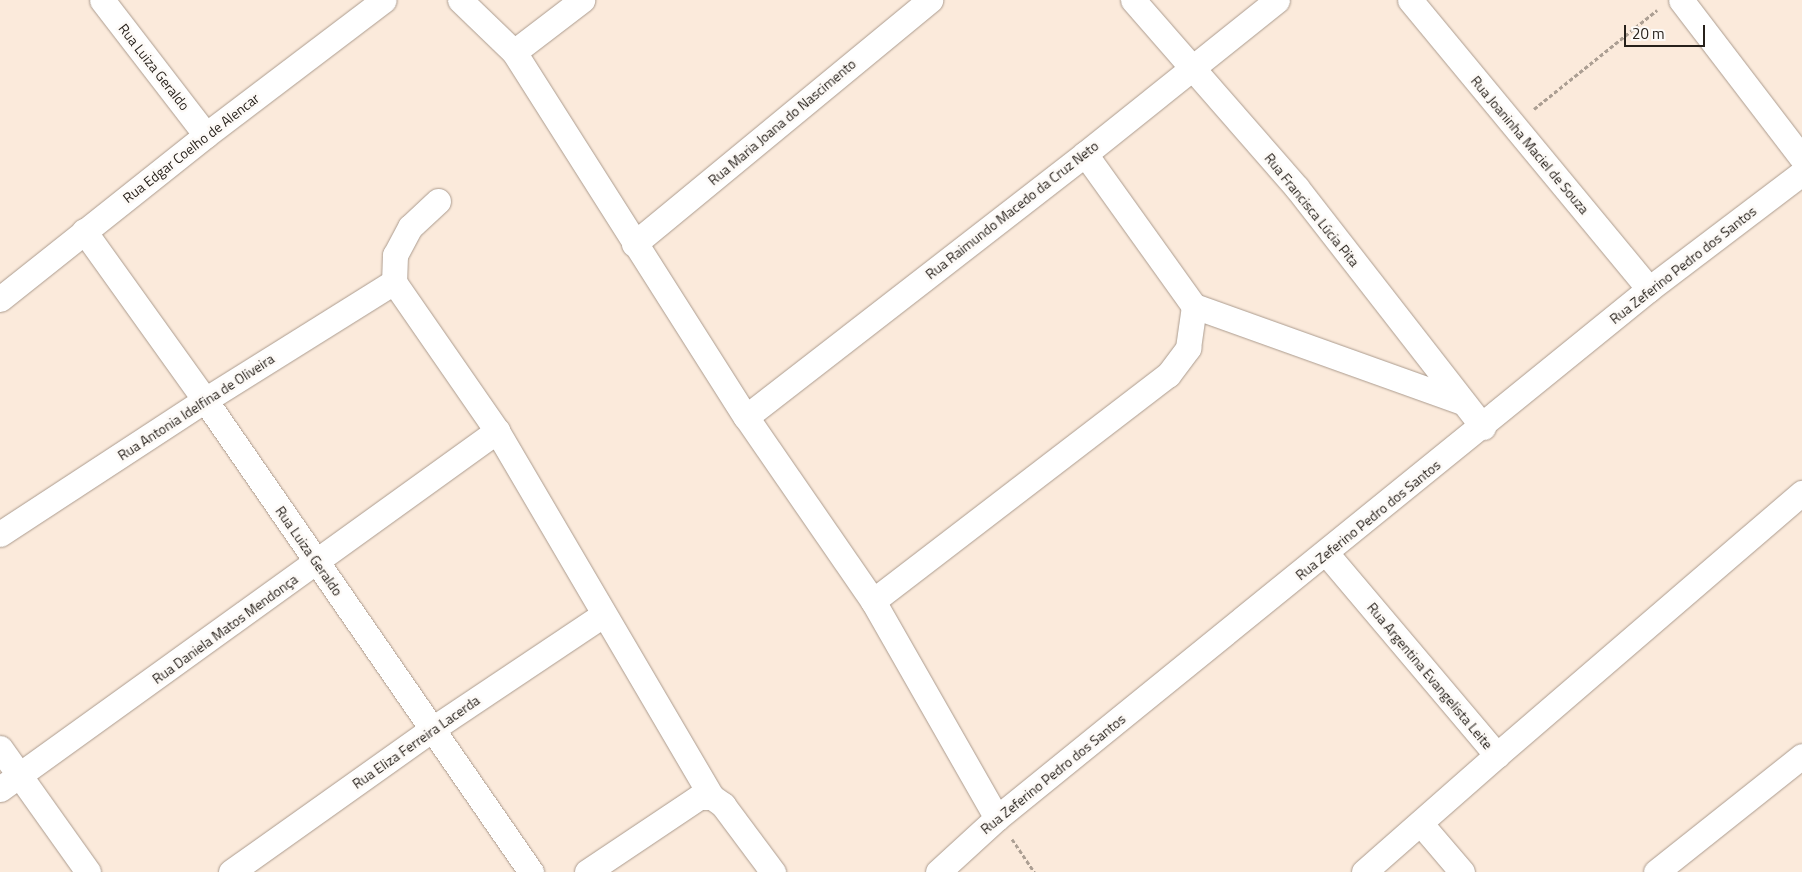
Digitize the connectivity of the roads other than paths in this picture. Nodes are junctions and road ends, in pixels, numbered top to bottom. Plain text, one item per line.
1 (102, 0) edge
2 (384, 0) edge
3 (460, 0) edge
4 (582, 0) edge
5 (930, 0) edge
6 (1133, 0) edge
7 (1277, 0) edge
8 (1410, 0) edge
9 (1672, 3) edge
10 (514, 52) junction
11 (1192, 65) junction
12 (206, 135) junction
13 (1085, 154) junction
14 (1802, 158) edge
15 (1802, 173) edge
16 (438, 201) dead end
17 (84, 232) junction
18 (634, 244) junction
19 (394, 282) junction
20 (1649, 289) junction
21 (0, 299) edge
22 (1194, 306) junction
23 (205, 400) junction
24 (1462, 402) junction
25 (746, 417) junction
26 (1482, 427) junction
27 (497, 431) junction
28 (1802, 493) edge
29 (0, 534) edge
30 (1326, 553) junction
31 (317, 563) junction
32 (873, 601) junction
33 (603, 615) junction
34 (434, 728) junction
35 (0, 748) edge
36 (1497, 755) junction
37 (1802, 756) edge
38 (9, 783) edge
39 (712, 798) junction
40 (998, 818) junction
41 (1421, 824) junction
42 (88, 872) edge
43 (231, 872) edge
44 (531, 872) edge
45 (588, 872) edge
46 (773, 872) edge
47 (938, 872) edge
48 (1364, 872) edge
49 (1462, 872) edge
50 (1656, 872) edge

1 - 12 street, Rua Luiza Geraldo
2 - 12 street, Rua Edgar Coelho de Alencar
3 - 10 street
4 - 10 street
5 - 18 street, Rua Maria Joana do Nascimento
6 - 11 street, Rua Francisca Lúcia Pita
7 - 11 street, Rua Raimundo Macedo da Cruz Neto
8 - 20 street, Rua Joaninha Maciel de Souza
9 - 14 street
10 - 18 street
11 - 13 street, Rua Raimundo Macedo da Cruz Neto
11 - 24 street, Rua Francisca Lúcia Pita
12 - 17 street, Rua Edgar Coelho de Alencar
13 - 22 street
13 - 25 street, Rua Raimundo Macedo da Cruz Neto
15 - 20 street, Rua Zeferino Pedro dos Santos
16 - 19 street
17 - 21 street, Rua Edgar Coelho de Alencar
17 - 23 street, Rua Luiza Geraldo
18 - 25 street
19 - 23 street, Rua Antonia Idelfina de Oliveira
19 - 27 street
20 - 26 street, Rua Zeferino Pedro dos Santos
22 - 24 street
22 - 32 street
23 - 29 street, Rua Antonia Idelfina de Oliveira
23 - 31 street, Rua Luiza Geraldo
24 - 26 street, Rua Francisca Lúcia Pita
25 - 32 street
26 - 30 street, Rua Zeferino Pedro dos Santos
27 - 31 street, Rua Daniela Matos Mendonça
27 - 33 street
28 - 36 street
30 - 36 street, Rua Argentina Evangelista Leite
30 - 40 street, Rua Zeferino Pedro dos Santos
31 - 34 street, Rua Luiza Geraldo
31 - 38 street, Rua Daniela Matos Mendonça
32 - 40 street
33 - 34 street, Rua Eliza Ferreira Lacerda
33 - 39 street
34 - 43 street, Rua Eliza Ferreira Lacerda
34 - 44 street, Rua Luiza Geraldo
35 - 38 street
36 - 41 street, Rua Argentina Evangelista Leite
37 - 50 street
38 - 42 street
39 - 45 street
39 - 46 street
40 - 47 street, Rua Zeferino Pedro dos Santos
41 - 48 street, Rua Argentina Evangelista Leite
41 - 49 street

